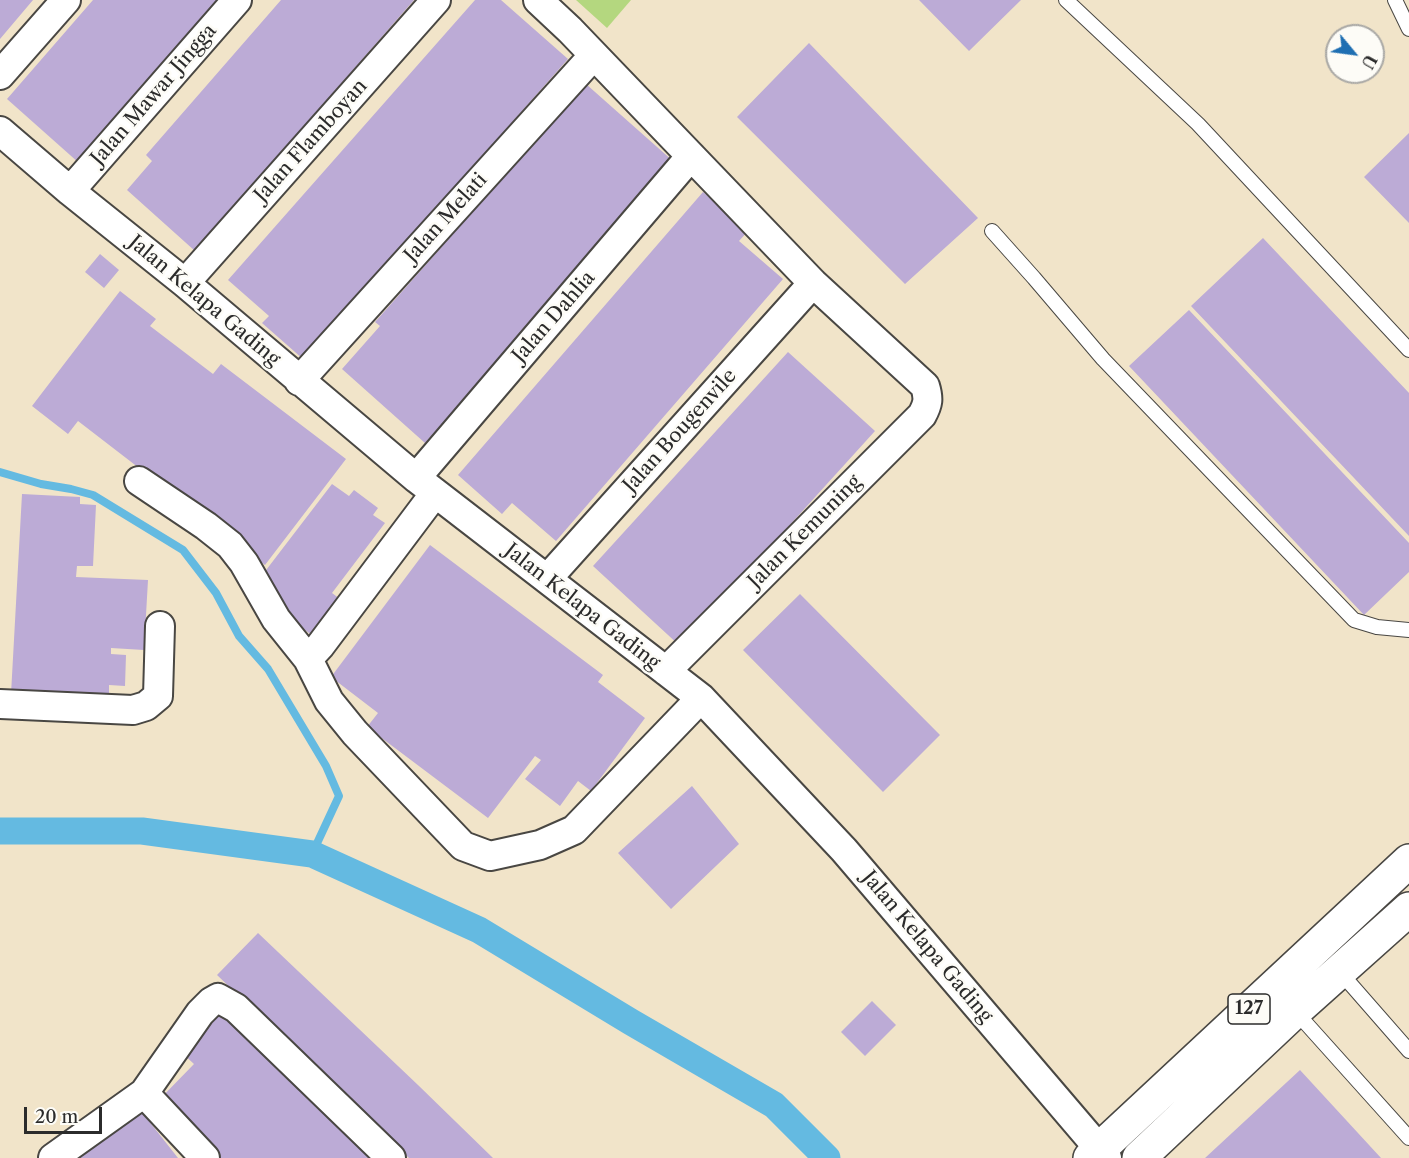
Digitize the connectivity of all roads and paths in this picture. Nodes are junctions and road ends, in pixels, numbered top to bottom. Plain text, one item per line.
1 (66, 0) edge
2 (237, 0) edge
3 (436, 0) edge
4 (538, 0) edge
5 (1066, 0) edge
6 (1395, 0) edge
7 (1409, 29) edge
8 (594, 55) junction
9 (0, 75) edge
10 (0, 131) edge
11 (692, 156) junction
12 (70, 191) junction
13 (992, 231) dead end
14 (185, 283) junction
15 (813, 283) junction
16 (1409, 350) edge
17 (299, 381) junction
18 (139, 481) dead end
19 (425, 485) junction
20 (547, 579) junction
21 (160, 626) dead end
22 (1409, 630) edge
23 (308, 659) junction
24 (666, 671) junction
25 (700, 698) junction
26 (0, 704) edge
27 (1409, 861) edge
28 (1409, 909) edge
29 (1340, 972) junction
30 (1295, 1011) junction
31 (1409, 1051) edge
32 (144, 1094) junction
33 (1409, 1138) edge
34 (1099, 1155) edge
35 (53, 1158) edge
36 (205, 1158) edge
37 (391, 1158) edge
38 (1139, 1158) edge

1 - 9 street
2 - 12 street, Jalan Mawar Jingga
3 - 14 street, Jalan Flamboyan
4 - 8 street
5 - 16 lane
6 - 7 lane
8 - 11 street
8 - 17 street, Jalan Melati
10 - 12 street, Jalan Kelapa Gading
11 - 15 street
11 - 19 street, Jalan Dahlia
12 - 14 street, Jalan Kelapa Gading
13 - 22 lane
14 - 17 street, Jalan Kelapa Gading
15 - 20 street, Jalan Bougenvile
15 - 24 street, Jalan Kemuning
17 - 19 street, Jalan Kelapa Gading
18 - 23 street
19 - 20 street, Jalan Kelapa Gading
19 - 23 street, Jalan Dahlia
20 - 24 street, Jalan Kelapa Gading
21 - 26 street
23 - 25 street
24 - 25 street, Jalan Kelapa Gading
25 - 34 street, Jalan Kelapa Gading
27 - 34 main road, 127
28 - 29 main road, 127
29 - 30 main road, 127
29 - 31 lane
30 - 33 lane
30 - 38 main road, 127
32 - 35 street
32 - 36 street
32 - 37 street

